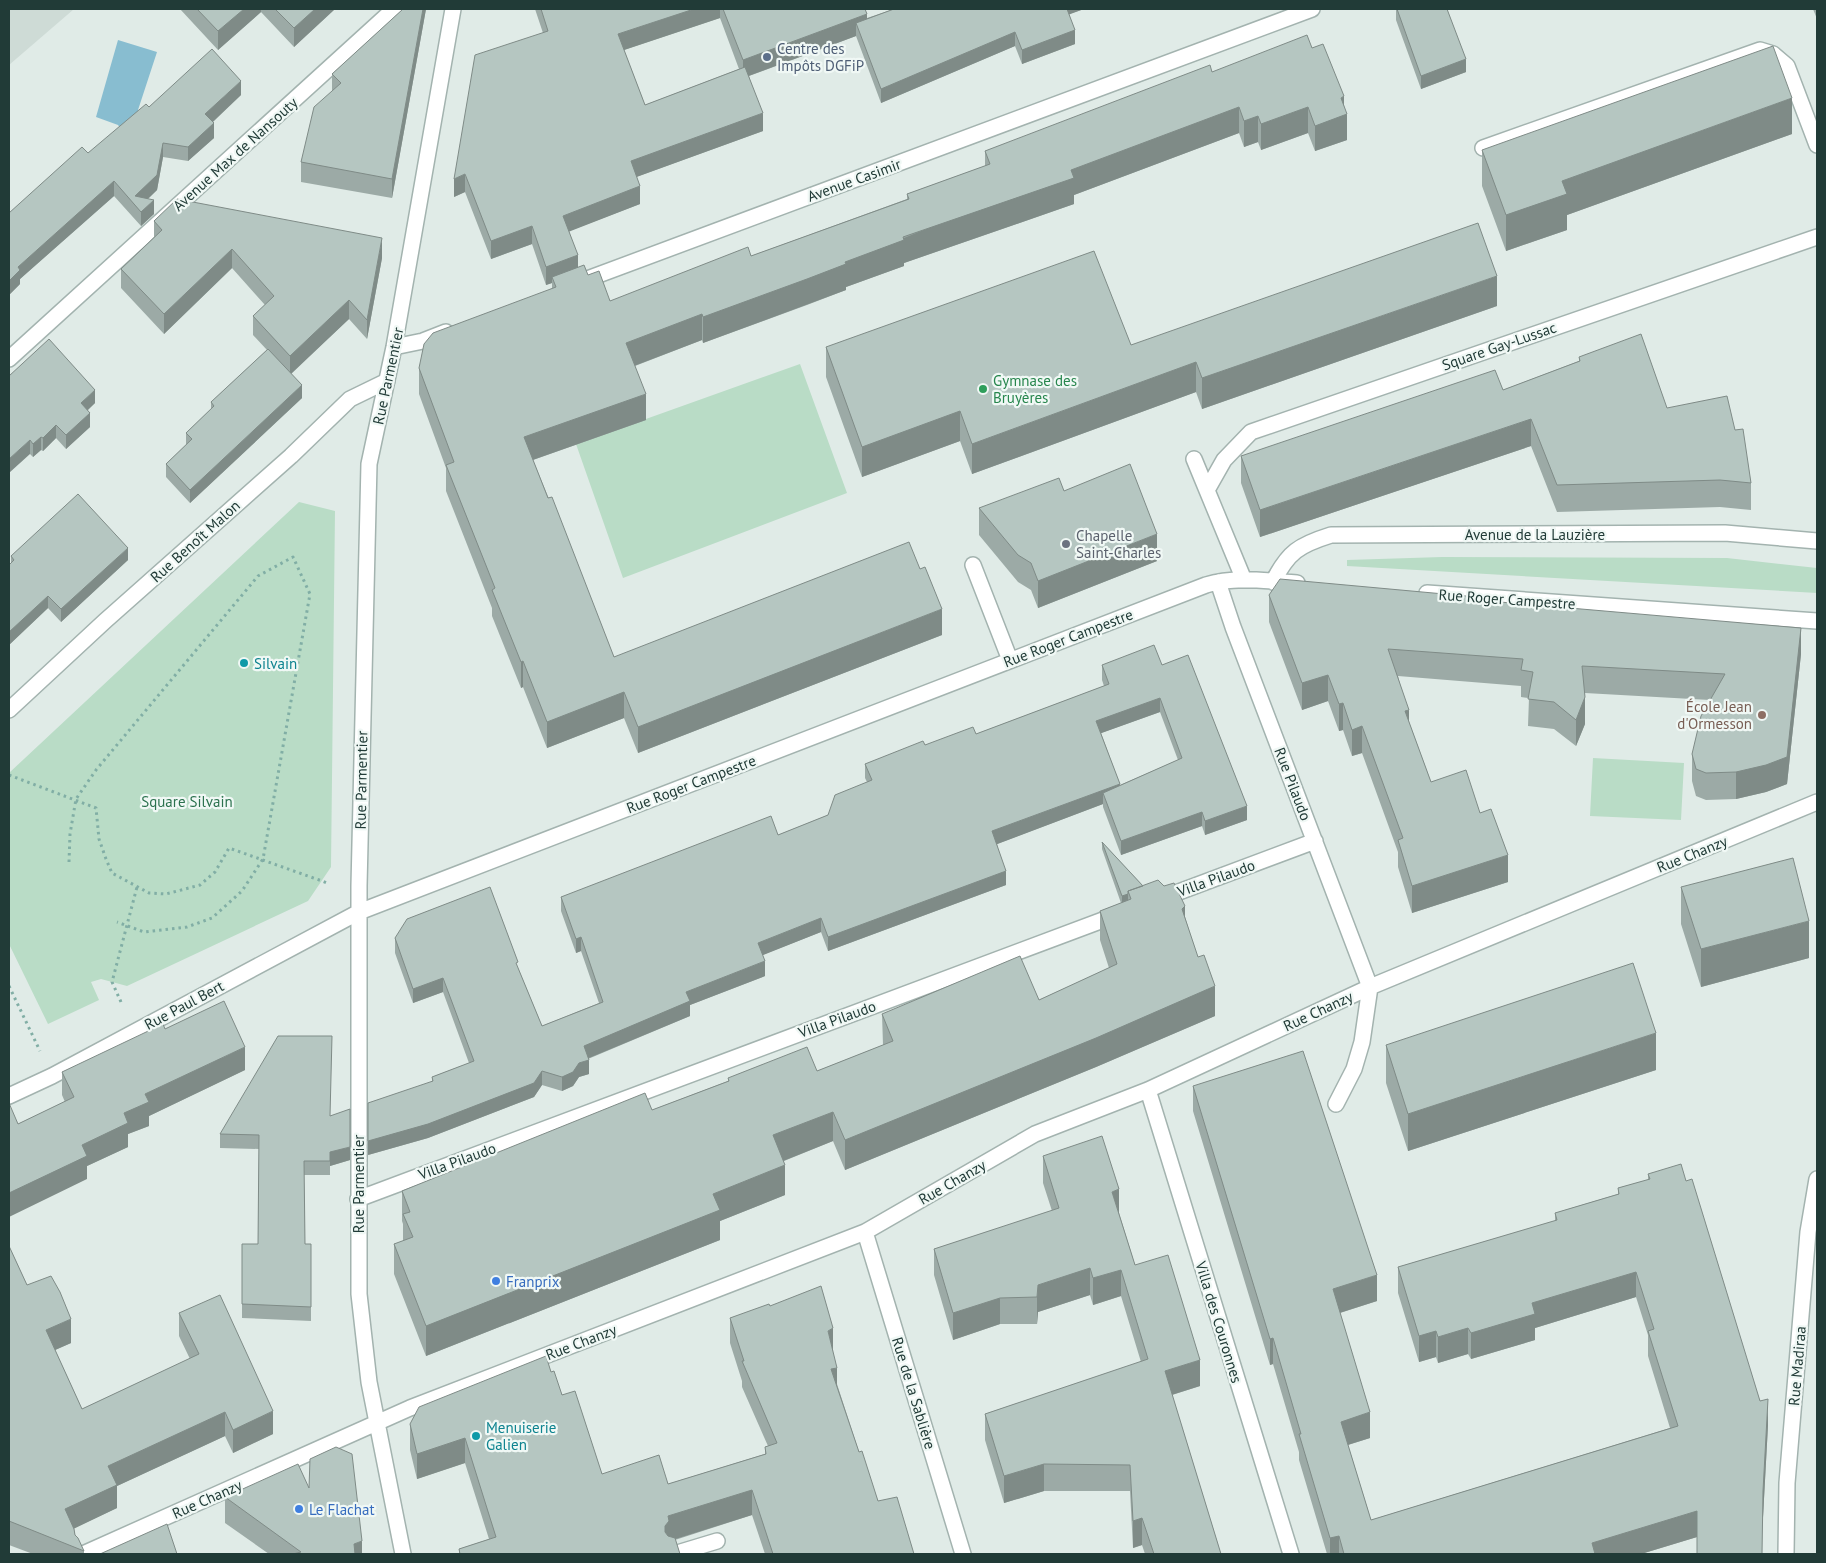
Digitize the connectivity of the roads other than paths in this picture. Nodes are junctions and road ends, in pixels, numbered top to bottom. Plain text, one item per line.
1 (394, 9) edge
2 (454, 9) edge
3 (1312, 9) edge
4 (1817, 145) edge
5 (1483, 148) edge
6 (1817, 237) edge
7 (573, 285) edge
8 (461, 327) edge
9 (394, 347) junction
10 (9, 359) edge
11 (387, 381) junction
12 (1194, 459) dead end
13 (1207, 490) junction
14 (1817, 541) edge
15 (973, 565) dead end
16 (1244, 580) junction
17 (1218, 582) junction
18 (1273, 582) junction
19 (1312, 584) edge
20 (1411, 592) edge
21 (1817, 621) edge
22 (1010, 660) junction
23 (9, 710) edge
24 (1817, 802) edge
25 (1315, 841) junction
26 (1150, 902) edge
27 (1132, 909) edge
28 (359, 912) junction
29 (1370, 987) junction
30 (1148, 1090) junction
31 (9, 1096) edge
32 (1336, 1104) dead end
33 (1817, 1179) edge
34 (358, 1199) junction
35 (865, 1232) junction
36 (377, 1424) junction
37 (717, 1541) dead end
38 (83, 1554) edge
39 (403, 1554) edge
40 (674, 1554) edge
41 (963, 1554) edge
42 (1291, 1554) edge
43 (1786, 1554) edge

1 - 10 street, Avenue Max de Nansouty
2 - 9 street, Rue Parmentier
3 - 7 street, Avenue Casimir
4 - 5 street
6 - 13 street, Square Gay-Lussac
8 - 9 street
9 - 11 street, Rue Parmentier
11 - 23 street, Rue Benoît Malon
11 - 28 street, Rue Parmentier
12 - 13 street
13 - 16 street
14 - 18 street, Avenue de la Lauzière
15 - 22 street
16 - 17 street, Rue Roger Campestre
16 - 18 street, Rue Roger Campestre
17 - 22 street, Rue Roger Campestre
17 - 25 street, Rue Pilaudo
18 - 19 street, Rue Roger Campestre
20 - 21 street, Rue Roger Campestre
22 - 28 street, Rue Roger Campestre
24 - 29 street, Rue Chanzy
25 - 26 street, Villa Pilaudo
25 - 29 street, Rue Pilaudo
27 - 34 street, Villa Pilaudo
28 - 31 street, Rue Paul Bert
28 - 34 street, Rue Parmentier
29 - 30 street, Rue Chanzy
29 - 32 street
30 - 35 street, Rue Chanzy
30 - 42 street, Villa des Couronnes
33 - 43 street, Rue Madiraa
34 - 36 street, Rue Parmentier
35 - 36 street, Rue Chanzy
35 - 41 street, Rue de la Sablière
36 - 38 street, Rue Chanzy
36 - 39 street, Rue Parmentier
37 - 40 street

